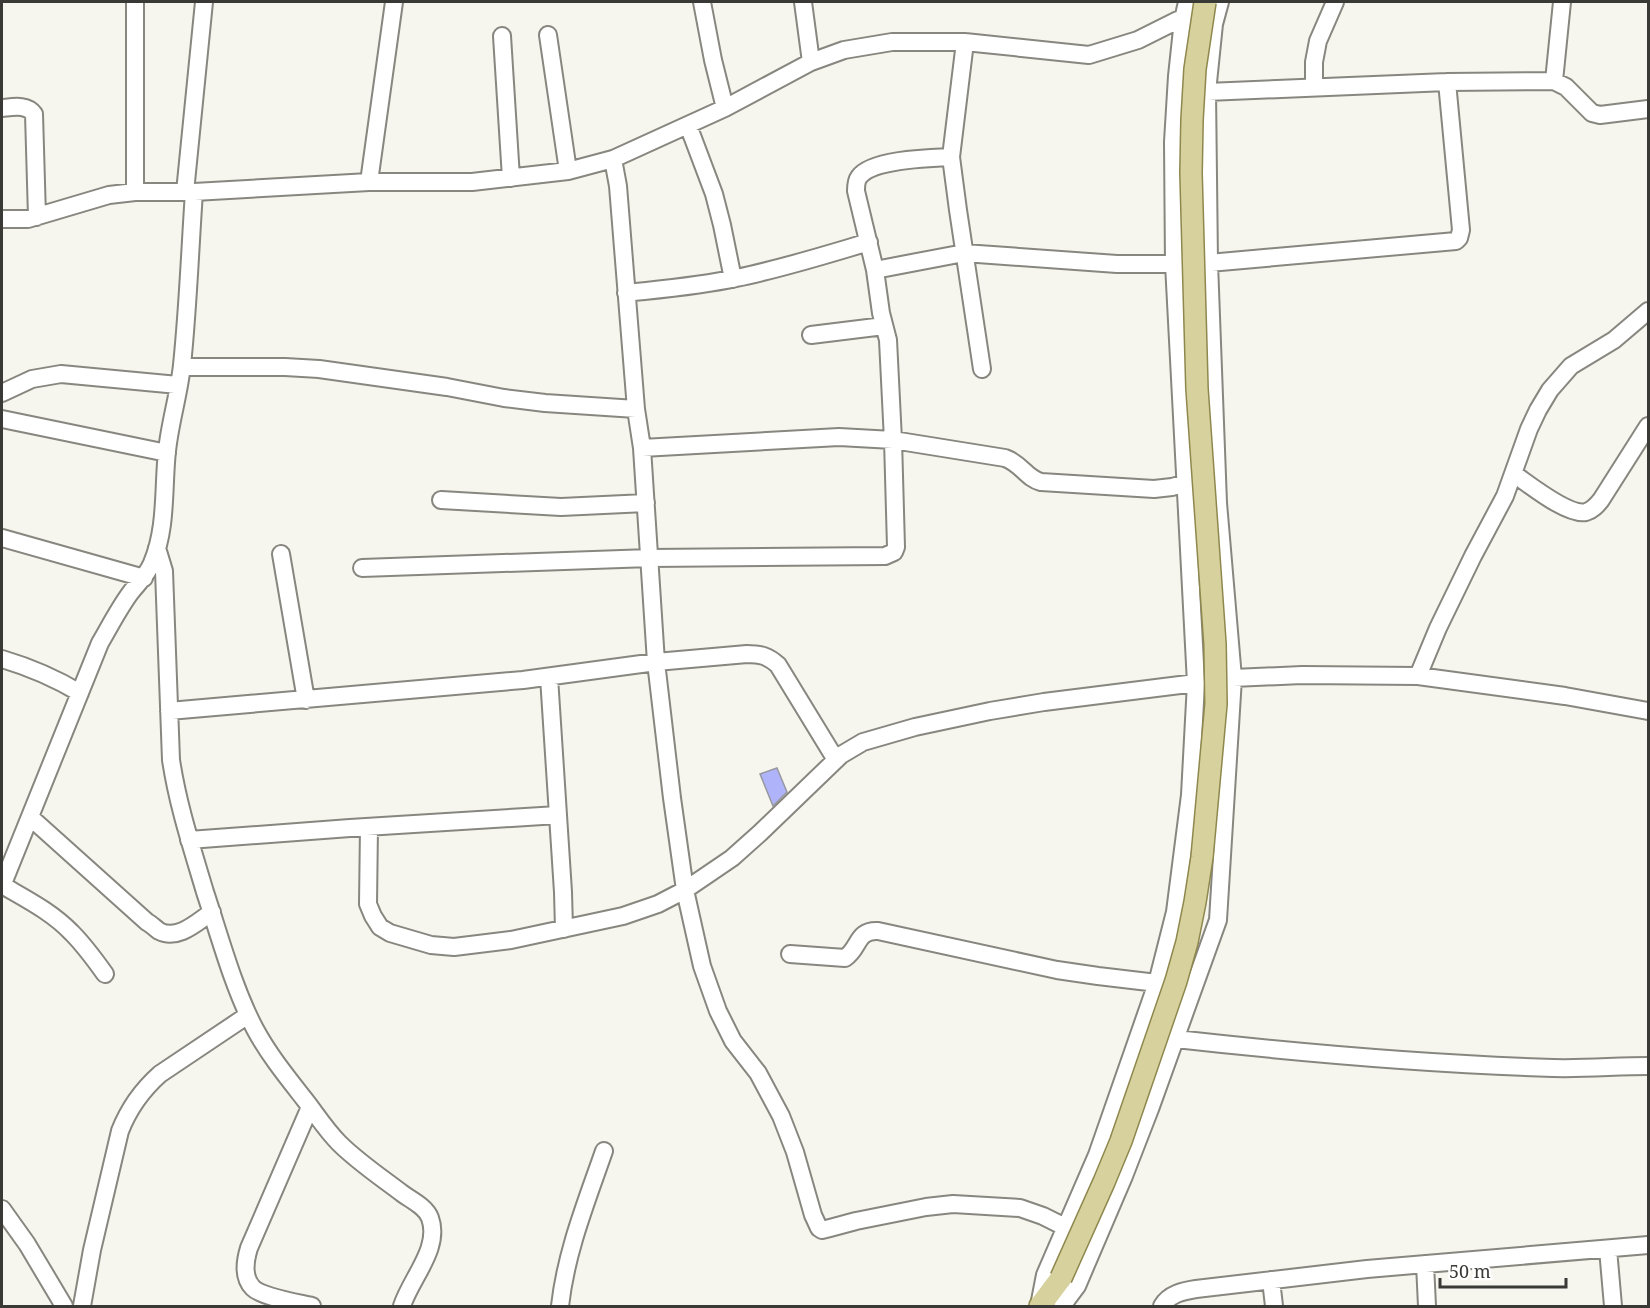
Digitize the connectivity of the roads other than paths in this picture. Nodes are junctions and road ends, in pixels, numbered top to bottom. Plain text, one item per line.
1 (135, 2) edge
2 (204, 2) edge
3 (394, 2) edge
4 (702, 2) edge
5 (803, 2) edge
6 (1187, 2) edge
7 (1205, 2) edge
8 (1220, 2) edge
9 (1335, 2) edge
10 (1562, 2) edge
11 (1183, 20) junction
12 (1214, 24) junction
13 (548, 35) dead end
14 (502, 36) dead end
15 (965, 42) junction
16 (811, 63) junction
17 (1554, 81) junction
18 (1447, 82) junction
19 (1314, 86) junction
20 (1207, 92) junction
21 (2, 108) edge
22 (725, 108) junction
23 (1648, 110) edge
24 (688, 125) junction
25 (951, 157) junction
26 (613, 159) junction
27 (568, 171) junction
28 (511, 178) junction
29 (369, 182) junction
30 (135, 192) junction
31 (190, 192) junction
32 (37, 217) junction
33 (2, 219) edge
34 (869, 242) junction
35 (964, 253) junction
36 (1209, 263) junction
37 (1174, 264) junction
38 (875, 270) junction
39 (733, 279) junction
40 (626, 293) junction
41 (1648, 311) edge
42 (884, 326) junction
43 (811, 335) dead end
44 (182, 367) junction
45 (982, 369) dead end
46 (178, 385) junction
47 (2, 393) edge
48 (636, 409) junction
49 (2, 419) edge
50 (1648, 426) edge
51 (893, 440) junction
52 (642, 448) junction
53 (167, 453) junction
54 (1514, 474) junction
55 (1186, 483) junction
56 (441, 500) dead end
57 (646, 503) junction
58 (2, 538) edge
59 (157, 548) junction
60 (281, 554) dead end
61 (650, 558) junction
62 (362, 568) dead end
63 (144, 578) junction
64 (2, 659) edge
65 (656, 662) junction
66 (1418, 676) junction
67 (549, 677) junction
68 (1233, 678) junction
69 (1196, 683) junction
70 (80, 693) junction
71 (306, 700) junction
72 (169, 711) junction
73 (1648, 711) edge
74 (836, 760) junction
75 (558, 815) junction
76 (30, 817) junction
77 (369, 827) junction
78 (189, 840) junction
79 (2, 885) edge
80 (1178, 888) junction
81 (685, 890) junction
82 (1220, 892) junction
83 (212, 912) junction
84 (564, 929) junction
85 (790, 954) dead end
86 (105, 974) dead end
87 (1157, 983) junction
88 (248, 1015) junction
89 (1176, 1039) junction
90 (1648, 1066) edge
91 (310, 1107) junction
92 (604, 1151) dead end
93 (2, 1209) edge
94 (1067, 1228) junction
95 (1648, 1245) edge
96 (1608, 1249) junction
97 (1425, 1264) junction
98 (1061, 1278) junction
99 (1271, 1280) junction
100 (266, 1301) edge
101 (64, 1306) edge
102 (82, 1306) edge
103 (312, 1306) edge
104 (402, 1306) edge
105 (560, 1306) edge
106 (1039, 1306) edge
107 (1056, 1306) edge
108 (1062, 1306) edge
109 (1162, 1306) edge
110 (1274, 1306) edge
111 (1427, 1306) edge
112 (1612, 1306) edge

1 - 30 street
2 - 31 street
3 - 29 street
4 - 22 street
5 - 16 street
6 - 11 street
7 - 98 main road, bridge
8 - 12 street
9 - 19 street
10 - 17 street
11 - 12 street
11 - 15 street
11 - 37 street
12 - 20 street
13 - 27 street
14 - 28 street
15 - 16 street
15 - 25 street
16 - 22 street
17 - 18 street
17 - 23 street
18 - 19 street
18 - 36 street
19 - 20 street
20 - 36 street
21 - 32 street
22 - 24 street
24 - 26 street
24 - 39 street
25 - 34 street
25 - 35 street
26 - 27 street
26 - 40 street
27 - 28 street
28 - 29 street
29 - 31 street
30 - 31 street
30 - 32 street
31 - 44 street
32 - 33 street
34 - 38 street
34 - 39 street
35 - 37 street
35 - 38 street
35 - 45 street
36 - 68 street
37 - 55 street
38 - 42 street
39 - 40 street
40 - 48 street
41 - 54 street
42 - 43 street
42 - 51 street
44 - 46 street
44 - 48 street
46 - 47 street
46 - 53 street
48 - 52 street
49 - 53 street
50 - 54 street
51 - 52 street
51 - 55 street
51 - 61 street
52 - 57 street
53 - 59 street
54 - 66 street
55 - 69 street
56 - 57 street
57 - 61 street
58 - 63 street
59 - 63 street
59 - 72 street
60 - 71 street
61 - 62 street
61 - 65 street
63 - 70 street
64 - 70 street
65 - 67 street
65 - 74 street
65 - 81 street
66 - 68 street
66 - 73 street
67 - 71 street
67 - 75 street
68 - 82 street
69 - 74 street
69 - 80 street
70 - 76 street
71 - 72 street
72 - 78 street
74 - 81 street
75 - 77 street
75 - 84 street
76 - 79 street
76 - 83 street
77 - 78 street
77 - 84 street
78 - 83 street
79 - 86 street
80 - 82 street
80 - 87 street
81 - 84 street
81 - 94 street
82 - 89 street
83 - 88 street
85 - 87 street
87 - 94 street
88 - 91 street
88 - 102 street
89 - 90 street
89 - 108 street
91 - 100 street
91 - 104 street
92 - 105 street
93 - 101 street
94 - 106 street
95 - 96 street
96 - 97 street
96 - 112 street
97 - 99 street
97 - 111 street
98 - 106 main road
98 - 107 main road
99 - 109 street
99 - 110 street
100 - 103 street

